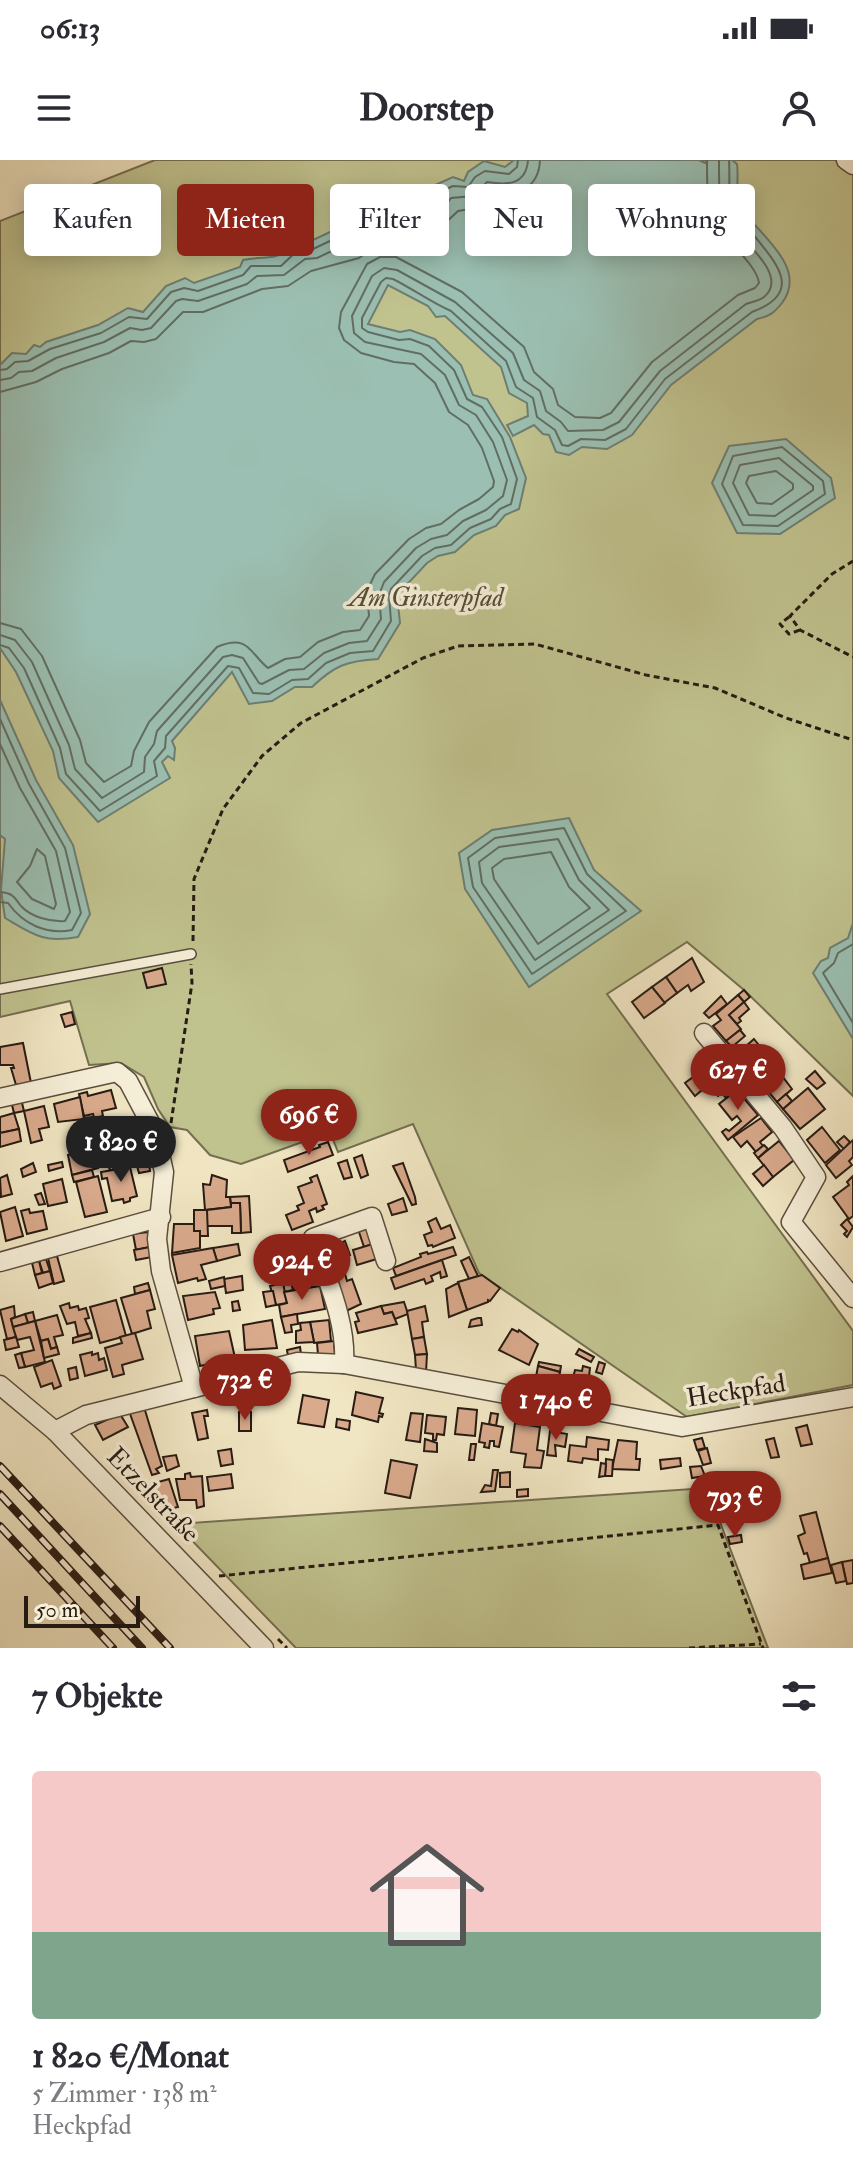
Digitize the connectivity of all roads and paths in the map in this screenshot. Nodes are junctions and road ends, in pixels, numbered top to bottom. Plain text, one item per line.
1 (846, 160) edge
2 (853, 165) edge
3 (853, 561) edge
4 (790, 616) junction
5 (800, 630) junction
6 (853, 657) edge
7 (853, 740) edge
8 (191, 954) junction
9 (0, 989) edge
10 (704, 1033) dead end
11 (0, 1098) edge
12 (170, 1130) dead end
13 (161, 1217) junction
14 (386, 1261) dead end
15 (0, 1262) edge
16 (853, 1298) edge
17 (344, 1364) junction
18 (0, 1385) edge
19 (194, 1388) junction
20 (853, 1397) edge
21 (55, 1431) junction
22 (218, 1577) dead end
23 (762, 1646) edge
24 (264, 1648) edge
25 (689, 1648) edge

1 - 2 street
3 - 4 path
4 - 5 path
4 - 5 path
5 - 6 path
7 - 8 path
8 - 9 lane
8 - 12 path
10 - 16 street
11 - 13 street
13 - 15 street
13 - 19 street
14 - 17 street
17 - 19 street, Heckpfad
17 - 20 street, Heckpfad
18 - 21 street, Etzelstraße
19 - 21 street, Heckpfad
21 - 24 street, Etzelstraße
22 - 23 path
23 - 25 path

